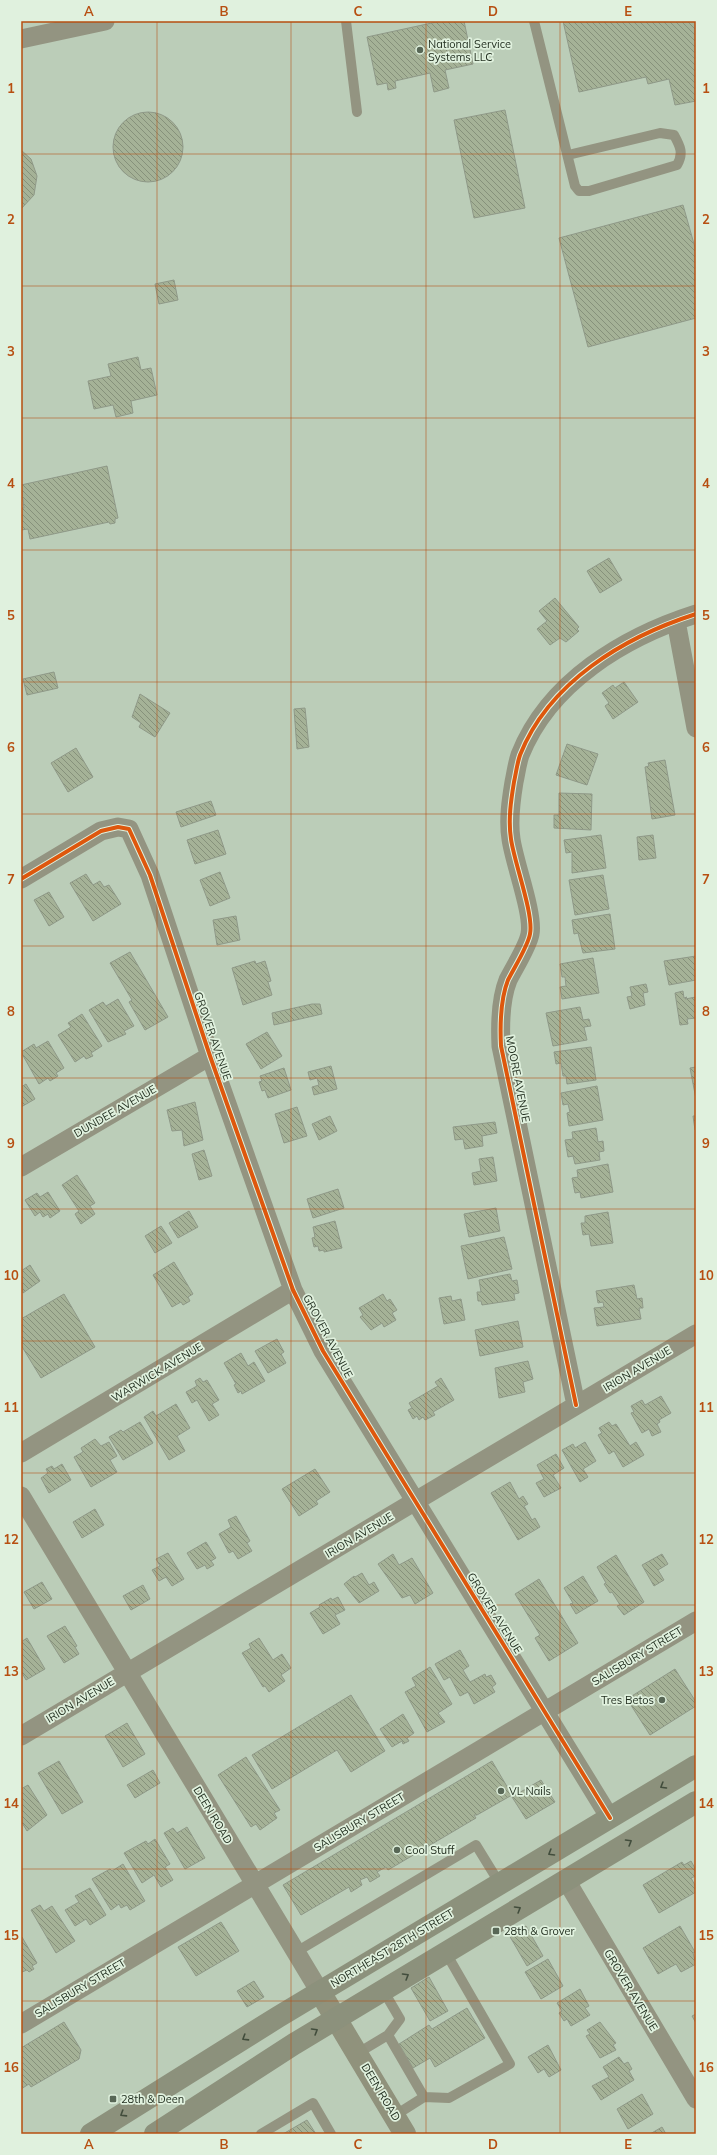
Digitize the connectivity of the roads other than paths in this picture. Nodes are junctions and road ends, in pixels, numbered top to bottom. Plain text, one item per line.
1 (105, 21) edge
2 (346, 21) edge
3 (534, 21) edge
4 (21, 39) edge
5 (357, 112) dead end
6 (568, 155) junction
7 (696, 614) edge
8 (676, 621) junction
9 (696, 728) edge
10 (21, 879) edge
11 (210, 1056) junction
12 (21, 1167) edge
13 (293, 1290) junction
14 (696, 1334) edge
15 (576, 1405) junction
16 (21, 1453) edge
17 (21, 1496) edge
18 (415, 1501) junction
19 (696, 1620) edge
20 (127, 1672) junction
21 (544, 1711) junction
22 (21, 1736) edge
23 (696, 1766) edge
24 (696, 1802) edge
25 (610, 1818) junction
26 (566, 1880) junction
27 (255, 1884) junction
28 (500, 1884) junction
29 (296, 1952) junction
30 (446, 1953) junction
31 (383, 1990) junction
32 (320, 1992) junction
33 (337, 2018) junction
34 (21, 2024) edge
35 (388, 2035) junction
36 (358, 2053) junction
37 (424, 2097) junction
38 (696, 2099) edge
39 (400, 2129) edge
40 (91, 2134) edge
41 (155, 2134) edge
42 (261, 2134) edge
43 (332, 2134) edge

1 - 4 street
2 - 5 lane
3 - 6 lane
6 - 6 lane
7 - 8 street, MOORE AVENUE
8 - 9 street
8 - 15 street, MOORE AVENUE
10 - 11 street, GROVER AVENUE
11 - 12 street, DUNDEE AVENUE
11 - 13 street, GROVER AVENUE
13 - 16 street, WARWICK AVENUE
13 - 18 street, GROVER AVENUE
14 - 15 street, IRION AVENUE
15 - 18 street, IRION AVENUE
17 - 20 street, DEEN ROAD
18 - 20 street, IRION AVENUE
18 - 21 street, GROVER AVENUE
19 - 21 street, SALISBURY STREET
20 - 22 street, IRION AVENUE
20 - 27 street, DEEN ROAD
21 - 25 street, GROVER AVENUE
21 - 27 street, SALISBURY STREET
23 -> 25 main road, NORTHEAST 28TH STREET
26 -> 24 main road
25 -> 28 main road, NORTHEAST 28TH STREET
30 -> 26 main road
26 - 38 street, GROVER AVENUE
27 - 29 street, DEEN ROAD
27 - 34 street, SALISBURY STREET
28 - 29 lane
28 - 32 main road, NORTHEAST 28TH STREET
29 - 32 street, DEEN ROAD
31 -> 30 main road
30 - 37 lane
31 - 33 main road
31 - 35 lane
32 - 33 street, DEEN ROAD
32 -> 40 main road, NORTHEAST 28TH STREET
33 - 36 street, DEEN ROAD
41 -> 33 main road
35 - 36 lane
35 - 37 lane
36 - 39 street, DEEN ROAD
37 - 39 lane
42 - 43 lane

